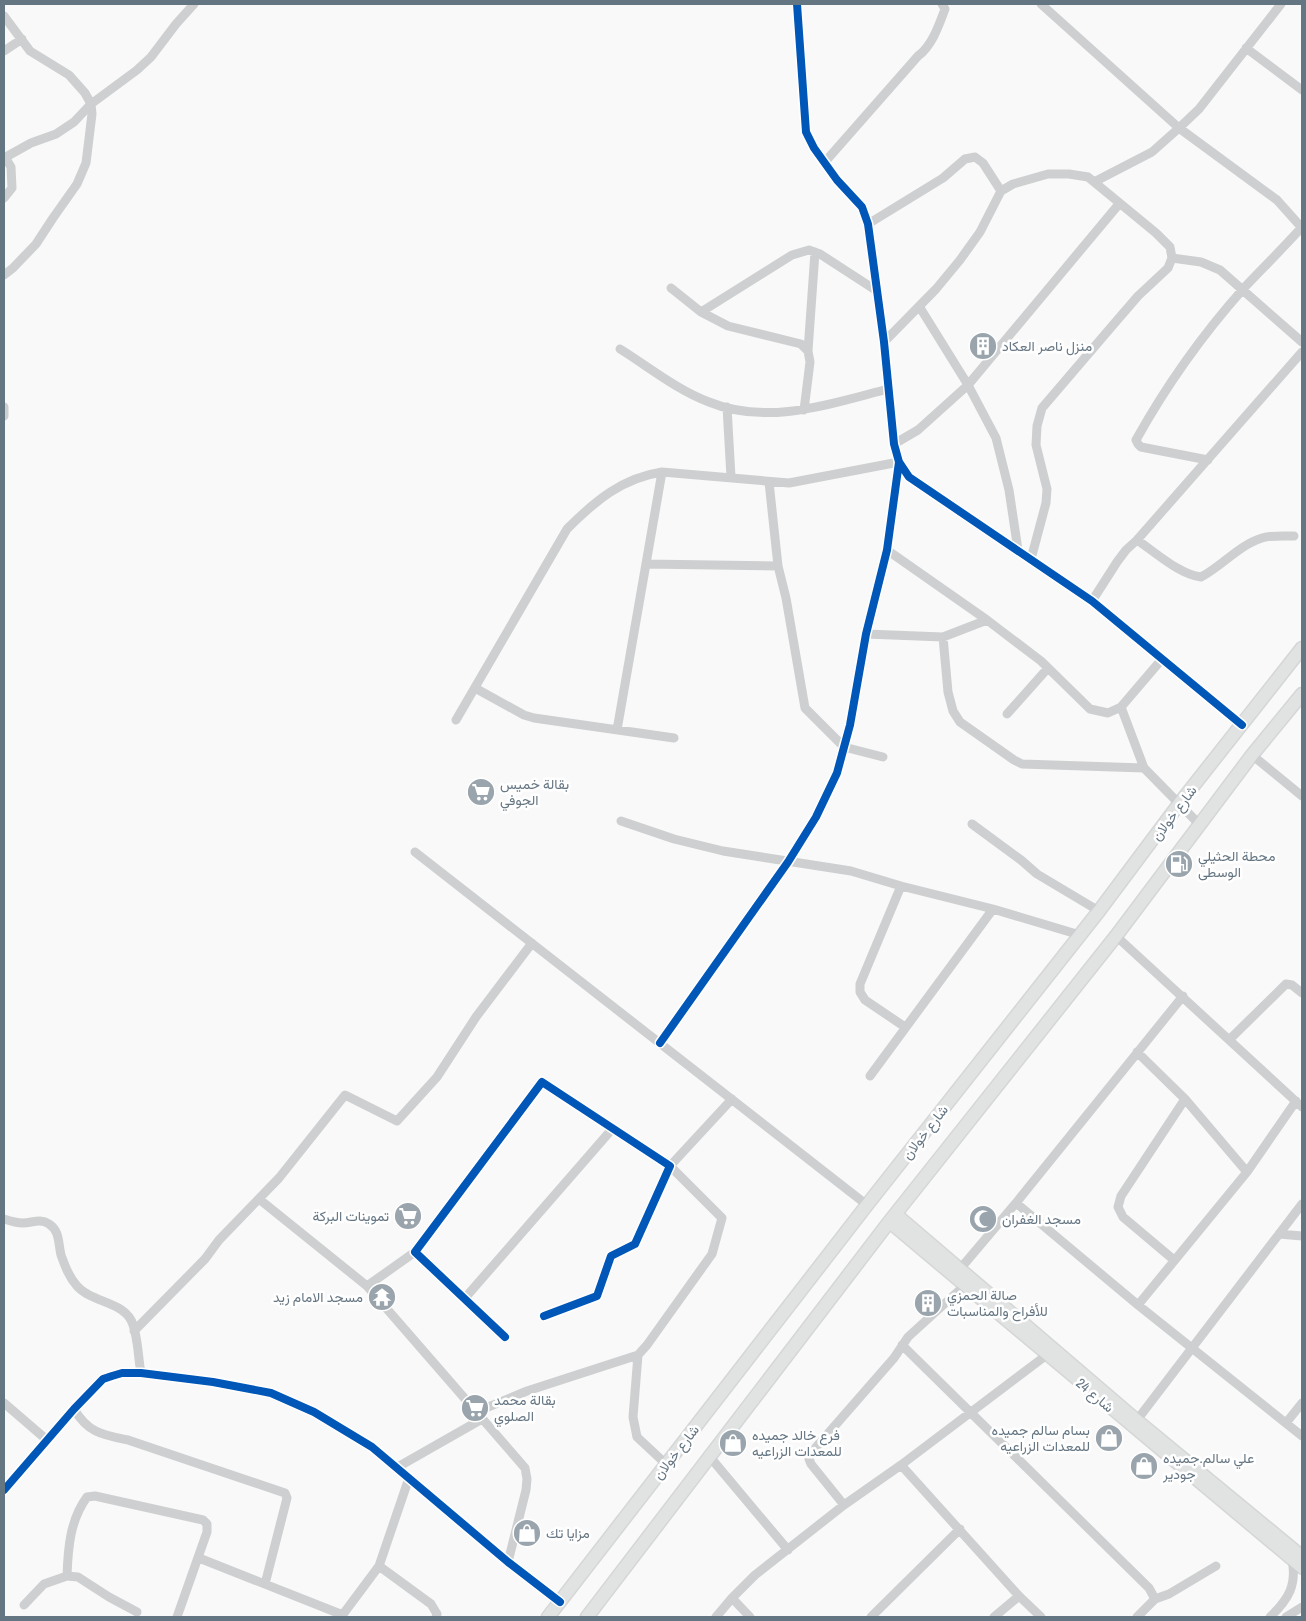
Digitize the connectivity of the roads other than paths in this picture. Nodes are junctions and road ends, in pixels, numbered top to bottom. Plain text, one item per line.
1 (194, 4) edge
2 (808, 4) edge
3 (942, 4) edge
4 (1041, 4) edge
5 (1281, 4) edge
6 (797, 5) edge
7 (4, 16) edge
8 (22, 39) junction
9 (1246, 48) junction
10 (4, 51) edge
11 (1302, 90) edge
12 (91, 104) junction
13 (1179, 128) junction
14 (4, 157) edge
15 (824, 163) junction
16 (1094, 182) junction
17 (1001, 191) junction
18 (4, 198) edge
19 (1119, 204) junction
20 (868, 224) junction
21 (1302, 228) edge
22 (815, 252) junction
23 (1172, 258) junction
24 (4, 275) edge
25 (671, 288) dead end
26 (1243, 289) junction
27 (877, 291) junction
28 (919, 306) junction
29 (701, 312) junction
30 (884, 342) junction
31 (1302, 342) edge
32 (620, 349) dead end
33 (808, 351) junction
34 (1302, 352) edge
35 (968, 385) junction
36 (888, 389) junction
37 (4, 407) edge
38 (727, 407) junction
39 (804, 410) junction
40 (4, 416) edge
41 (894, 444) junction
42 (1208, 460) junction
43 (899, 462) junction
44 (662, 472) junction
45 (731, 477) junction
46 (769, 482) junction
47 (1294, 536) dead end
48 (1137, 540) junction
49 (887, 550) junction
50 (1018, 550) junction
51 (1031, 559) junction
52 (646, 564) junction
53 (778, 566) junction
54 (1092, 601) junction
55 (987, 620) junction
56 (866, 634) junction
57 (943, 637) junction
58 (1302, 648) edge
59 (1162, 659) junction
60 (1048, 668) junction
61 (475, 688) junction
62 (1302, 694) edge
63 (1121, 706) junction
64 (1007, 714) dead end
65 (456, 720) dead end
66 (1242, 725) junction
67 (617, 730) junction
68 (674, 738) dead end
69 (844, 747) junction
70 (1252, 755) junction
71 (883, 757) dead end
72 (1144, 768) junction
73 (1302, 796) edge
74 (1179, 804) junction
75 (621, 821) dead end
76 (972, 824) dead end
77 (1200, 825) junction
78 (415, 852) dead end
79 (788, 862) junction
80 (901, 886) junction
81 (993, 909) junction
82 (1099, 911) junction
83 (1080, 935) junction
84 (1116, 936) junction
85 (532, 943) junction
86 (1302, 993) edge
87 (1183, 996) junction
88 (904, 1027) junction
89 (1230, 1039) junction
90 (660, 1043) junction
91 (1136, 1052) junction
92 (870, 1076) dead end
93 (732, 1099) junction
94 (1185, 1099) junction
95 (1299, 1104) edge
96 (612, 1128) junction
97 (670, 1166) junction
98 (1247, 1172) junction
99 (259, 1199) junction
100 (1016, 1203) junction
101 (1302, 1204) edge
102 (868, 1205) junction
103 (892, 1218) junction
104 (4, 1219) edge
105 (1279, 1234) junction
106 (1302, 1236) edge
107 (415, 1252) junction
108 (1174, 1260) junction
109 (960, 1269) junction
110 (367, 1286) junction
111 (964, 1286) junction
112 (465, 1298) junction
113 (1138, 1305) junction
114 (544, 1316) dead end
115 (134, 1331) junction
116 (505, 1337) dead end
117 (902, 1345) junction
118 (1192, 1348) junction
119 (1050, 1352) junction
120 (638, 1354) junction
121 (141, 1374) junction
122 (1302, 1402) edge
123 (4, 1403) edge
124 (74, 1409) junction
125 (970, 1411) junction
126 (479, 1416) junction
127 (1137, 1420) junction
128 (1286, 1423) junction
129 (1302, 1436) edge
130 (47, 1440) junction
131 (710, 1457) junction
132 (667, 1464) junction
133 (901, 1465) junction
134 (396, 1468) junction
135 (409, 1478) junction
136 (4, 1490) edge
137 (844, 1505) junction
138 (960, 1529) junction
139 (788, 1550) junction
140 (199, 1558) junction
141 (1297, 1558) edge
142 (508, 1562) junction
143 (379, 1566) junction
144 (1216, 1566) dead end
145 (1302, 1568) edge
146 (67, 1576) junction
147 (265, 1584) junction
148 (1019, 1596) junction
149 (1288, 1596) junction
150 (732, 1598) junction
151 (1155, 1599) junction
152 (560, 1602) junction
153 (24, 1605) dead end
154 (1301, 1607) edge
155 (137, 1612) dead end
156 (342, 1616) edge
157 (177, 1617) edge
158 (436, 1617) edge
159 (548, 1617) edge
160 (587, 1617) edge
161 (716, 1617) edge
162 (750, 1617) edge
163 (870, 1617) edge
164 (994, 1617) edge
165 (1041, 1617) edge
166 (1137, 1617) edge
167 (1270, 1617) edge
168 (1286, 1617) edge

1 - 12 street
2 - 6 street
3 - 15 street
4 - 13 street
5 - 9 street
6 - 15 street
7 - 8 street
8 - 10 street
8 - 12 street
9 - 11 street
9 - 13 street
12 - 14 street
12 - 24 street
13 - 16 street
13 - 21 street
14 - 18 street
15 - 20 street
16 - 17 street
16 - 19 street
17 - 20 street
17 - 28 street
19 - 23 street
19 - 35 street
20 - 27 street
21 - 26 street
22 - 27 street
22 - 29 street
22 - 33 street
23 - 26 street
23 - 51 street
25 - 29 street
26 - 31 street
26 - 42 street
27 - 30 street
28 - 30 street
28 - 35 street
29 - 33 street
30 - 36 street
32 - 38 street
33 - 39 street
34 - 42 street
35 - 41 street
35 - 50 street
36 - 39 street
36 - 41 street
37 - 40 street
38 - 39 street
38 - 45 street
41 - 43 street
42 - 48 street
43 - 46 street
43 - 49 street
43 - 50 street
44 - 45 street
44 - 52 street
44 - 61 street
45 - 46 street
46 - 53 street
47 - 48 street
48 - 54 street
49 - 55 street
49 - 56 street
50 - 51 street
51 - 54 street
52 - 53 street
52 - 67 street
53 - 69 street
54 - 59 street
55 - 57 street
55 - 60 street
56 - 57 street
56 - 69 street
57 - 72 street
58 - 66 main road, شارع خولان
59 - 63 street
59 - 66 street
60 - 63 street
60 - 64 street
61 - 65 street
61 - 67 street
62 - 70 main road, شارع خولان
63 - 72 street
66 - 74 main road, شارع خولان
67 - 68 street
69 - 71 street
69 - 79 street
70 - 73 street
70 - 77 main road, شارع خولان
72 - 74 street
74 - 77 street
74 - 82 main road, شارع خولان
75 - 79 street
76 - 82 street
77 - 84 main road, شارع خولان
78 - 85 street
79 - 80 street
79 - 90 street
80 - 81 street
80 - 88 street
81 - 83 street
81 - 88 street
82 - 83 main road, شارع خولان
83 - 102 main road, شارع خولان
84 - 87 street
84 - 103 main road, شارع خولان
85 - 90 street
85 - 99 street
86 - 89 street
87 - 89 street
87 - 91 street
88 - 92 street
89 - 95 street
90 - 93 street
91 - 94 street
91 - 100 street
93 - 97 street
93 - 102 street
94 - 98 street
94 - 108 street
95 - 98 street
96 - 97 street
96 - 107 street
96 - 112 street
97 - 114 street
97 - 120 street
98 - 108 street
99 - 110 street
99 - 115 street
100 - 109 street
100 - 113 street
101 - 105 street
102 - 132 main road, شارع خولان
103 - 109 street, شارع 24
103 - 111 street, شارع 24
103 - 131 main road, شارع خولان
104 - 115 street
105 - 106 street
105 - 118 street
107 - 110 street
107 - 112 street
108 - 113 street
109 - 119 street, شارع 24
110 - 126 street
111 - 117 street
111 - 119 street, شارع 24
112 - 116 street
113 - 118 street
115 - 121 street
117 - 125 street
117 - 137 street
118 - 127 street
118 - 128 street
119 - 125 street
119 - 127 street, شارع 24
119 - 141 street, شارع 24
120 - 126 street
120 - 132 street
121 - 124 street
121 - 134 street
122 - 128 street
123 - 130 street
124 - 130 street
124 - 147 street
125 - 133 street
125 - 151 street
126 - 134 street
126 - 142 street
127 - 141 street, شارع 24
128 - 129 street
130 - 136 street
131 - 139 street
131 - 160 main road, شارع خولان
132 - 152 main road, شارع خولان
133 - 137 street
133 - 138 street
134 - 135 street
135 - 142 street
135 - 143 street
137 - 139 street
138 - 148 street
138 - 163 street
139 - 150 street
140 - 146 street
140 - 147 street
140 - 157 street
141 - 145 street, شارع 24
141 - 149 street
142 - 152 street
143 - 156 street
143 - 158 street
144 - 151 street
146 - 153 street
146 - 155 street
147 - 156 street
148 - 164 street
148 - 165 street
149 - 154 street
149 - 167 street
150 - 161 street
150 - 162 street
151 - 166 street
152 - 159 main road, شارع خولان
154 - 168 street

